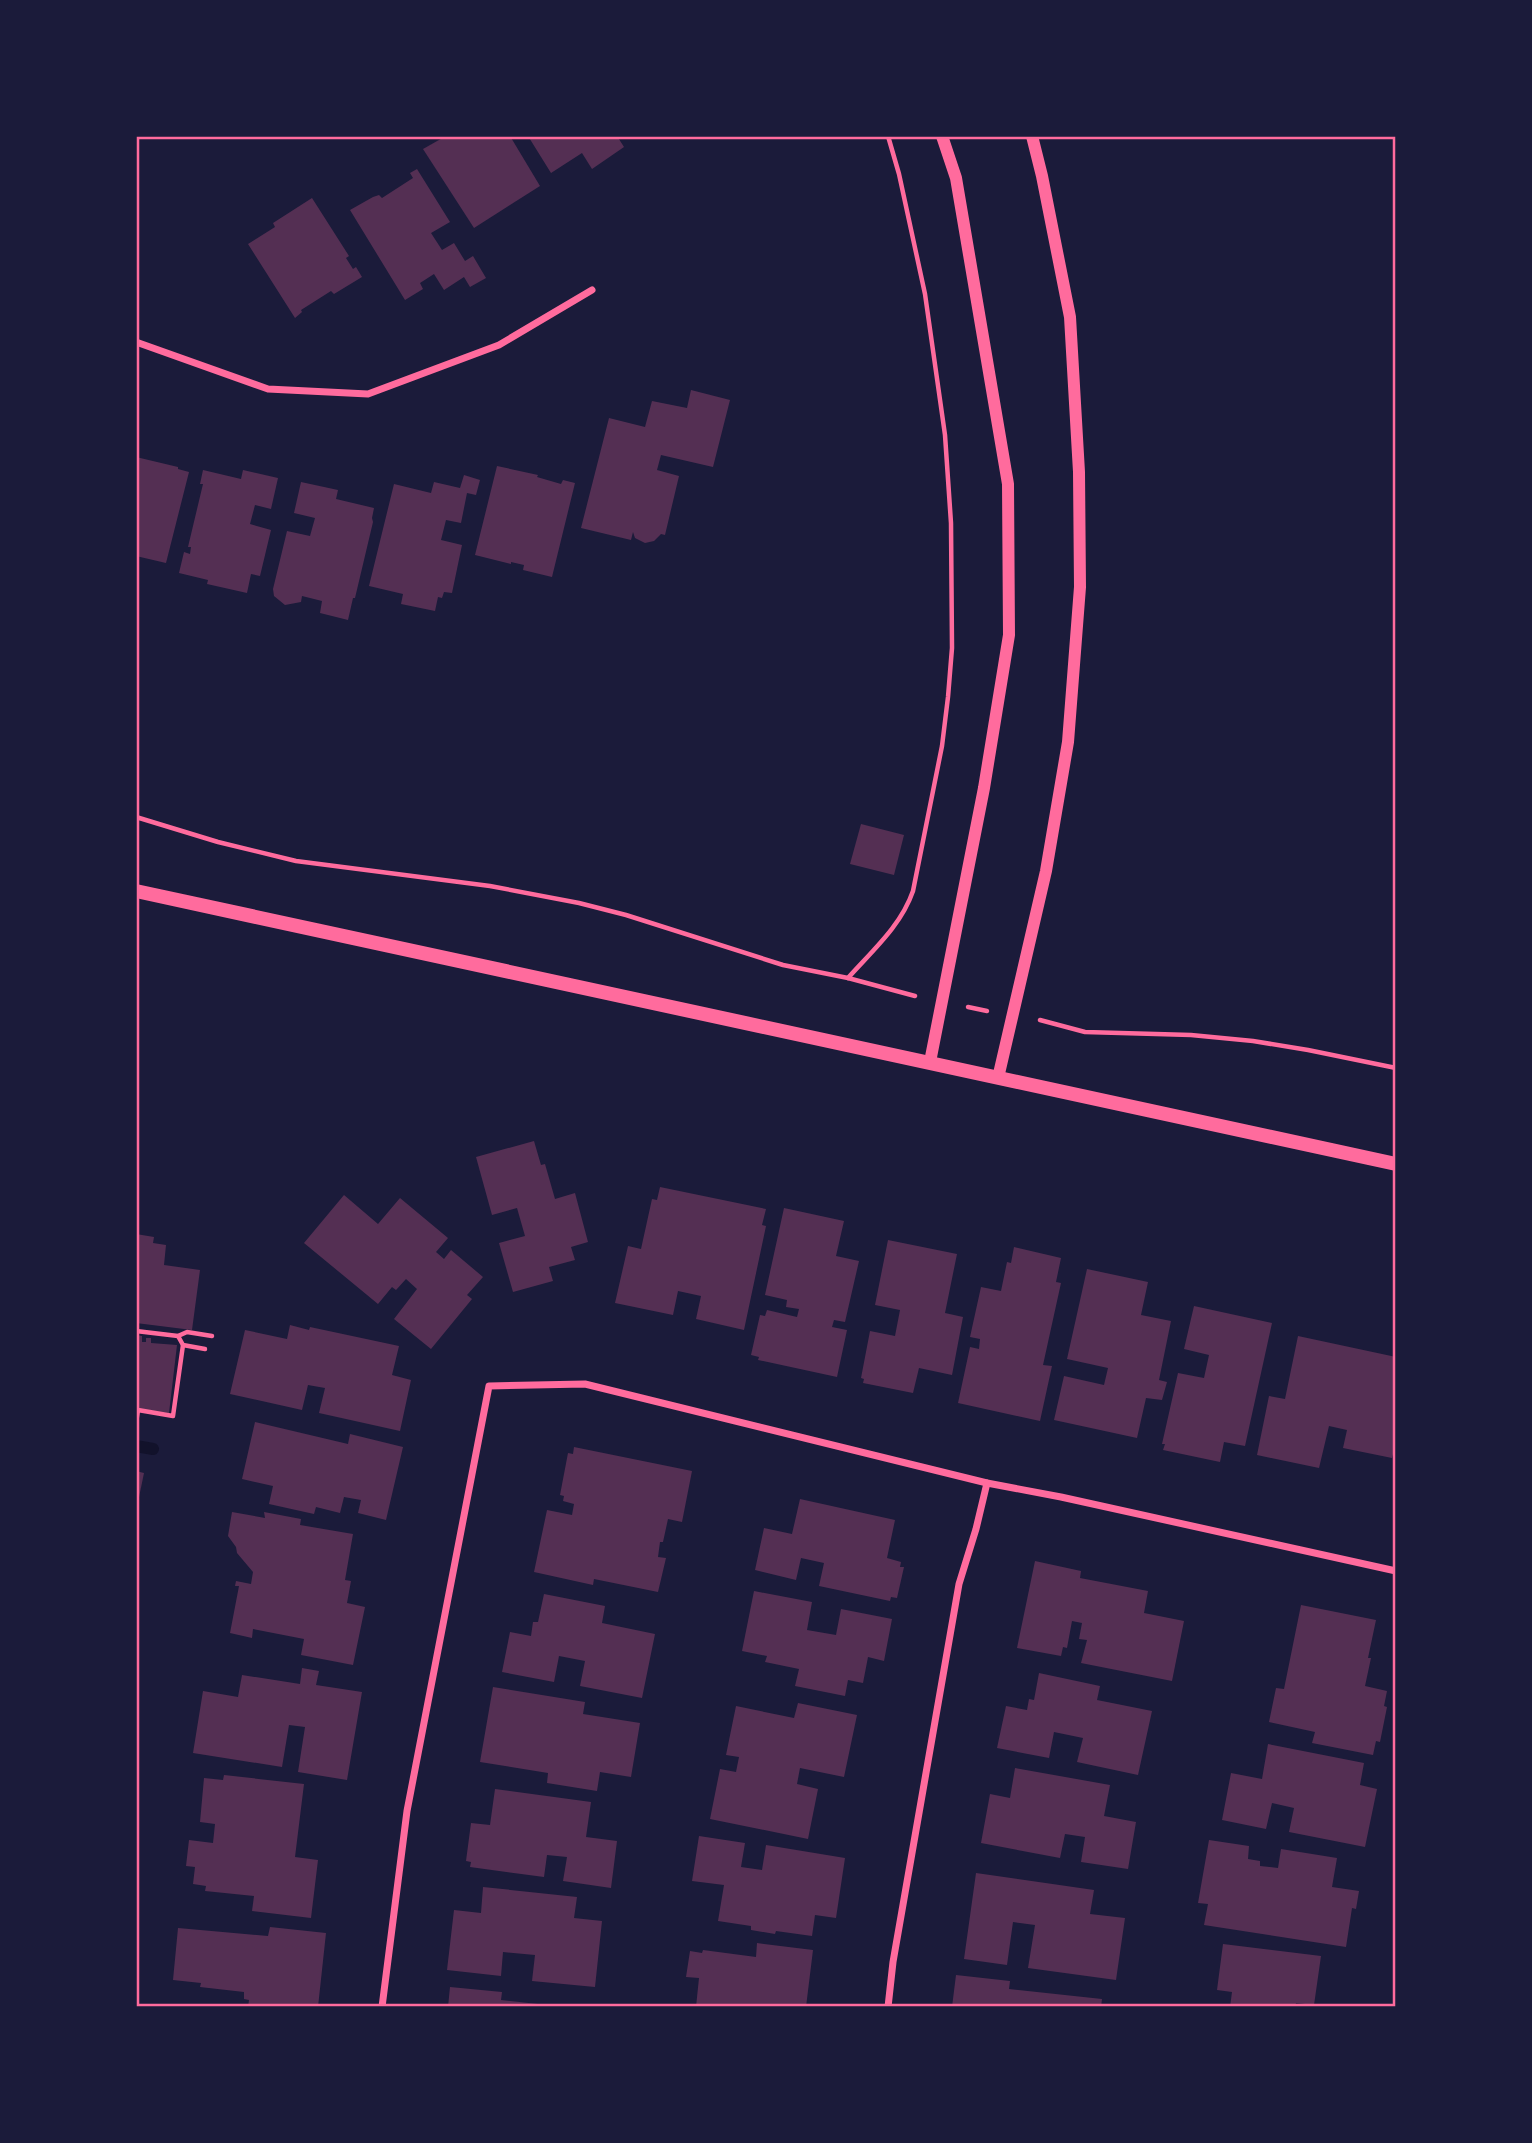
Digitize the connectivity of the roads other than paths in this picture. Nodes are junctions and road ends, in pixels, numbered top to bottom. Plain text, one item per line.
1 (942, 136) edge
2 (1032, 136) edge
3 (592, 290) dead end
4 (136, 342) edge
5 (136, 891) edge
6 (930, 1062) junction
7 (998, 1078) junction
8 (1395, 1164) edge
9 (987, 1483) junction
10 (1395, 1571) edge
11 (382, 2007) edge
12 (888, 2007) edge

1 - 6 street
2 - 7 street
3 - 4 street
5 - 6 main road
6 - 7 main road
7 - 8 main road
9 - 10 street
9 - 11 street
9 - 12 street

